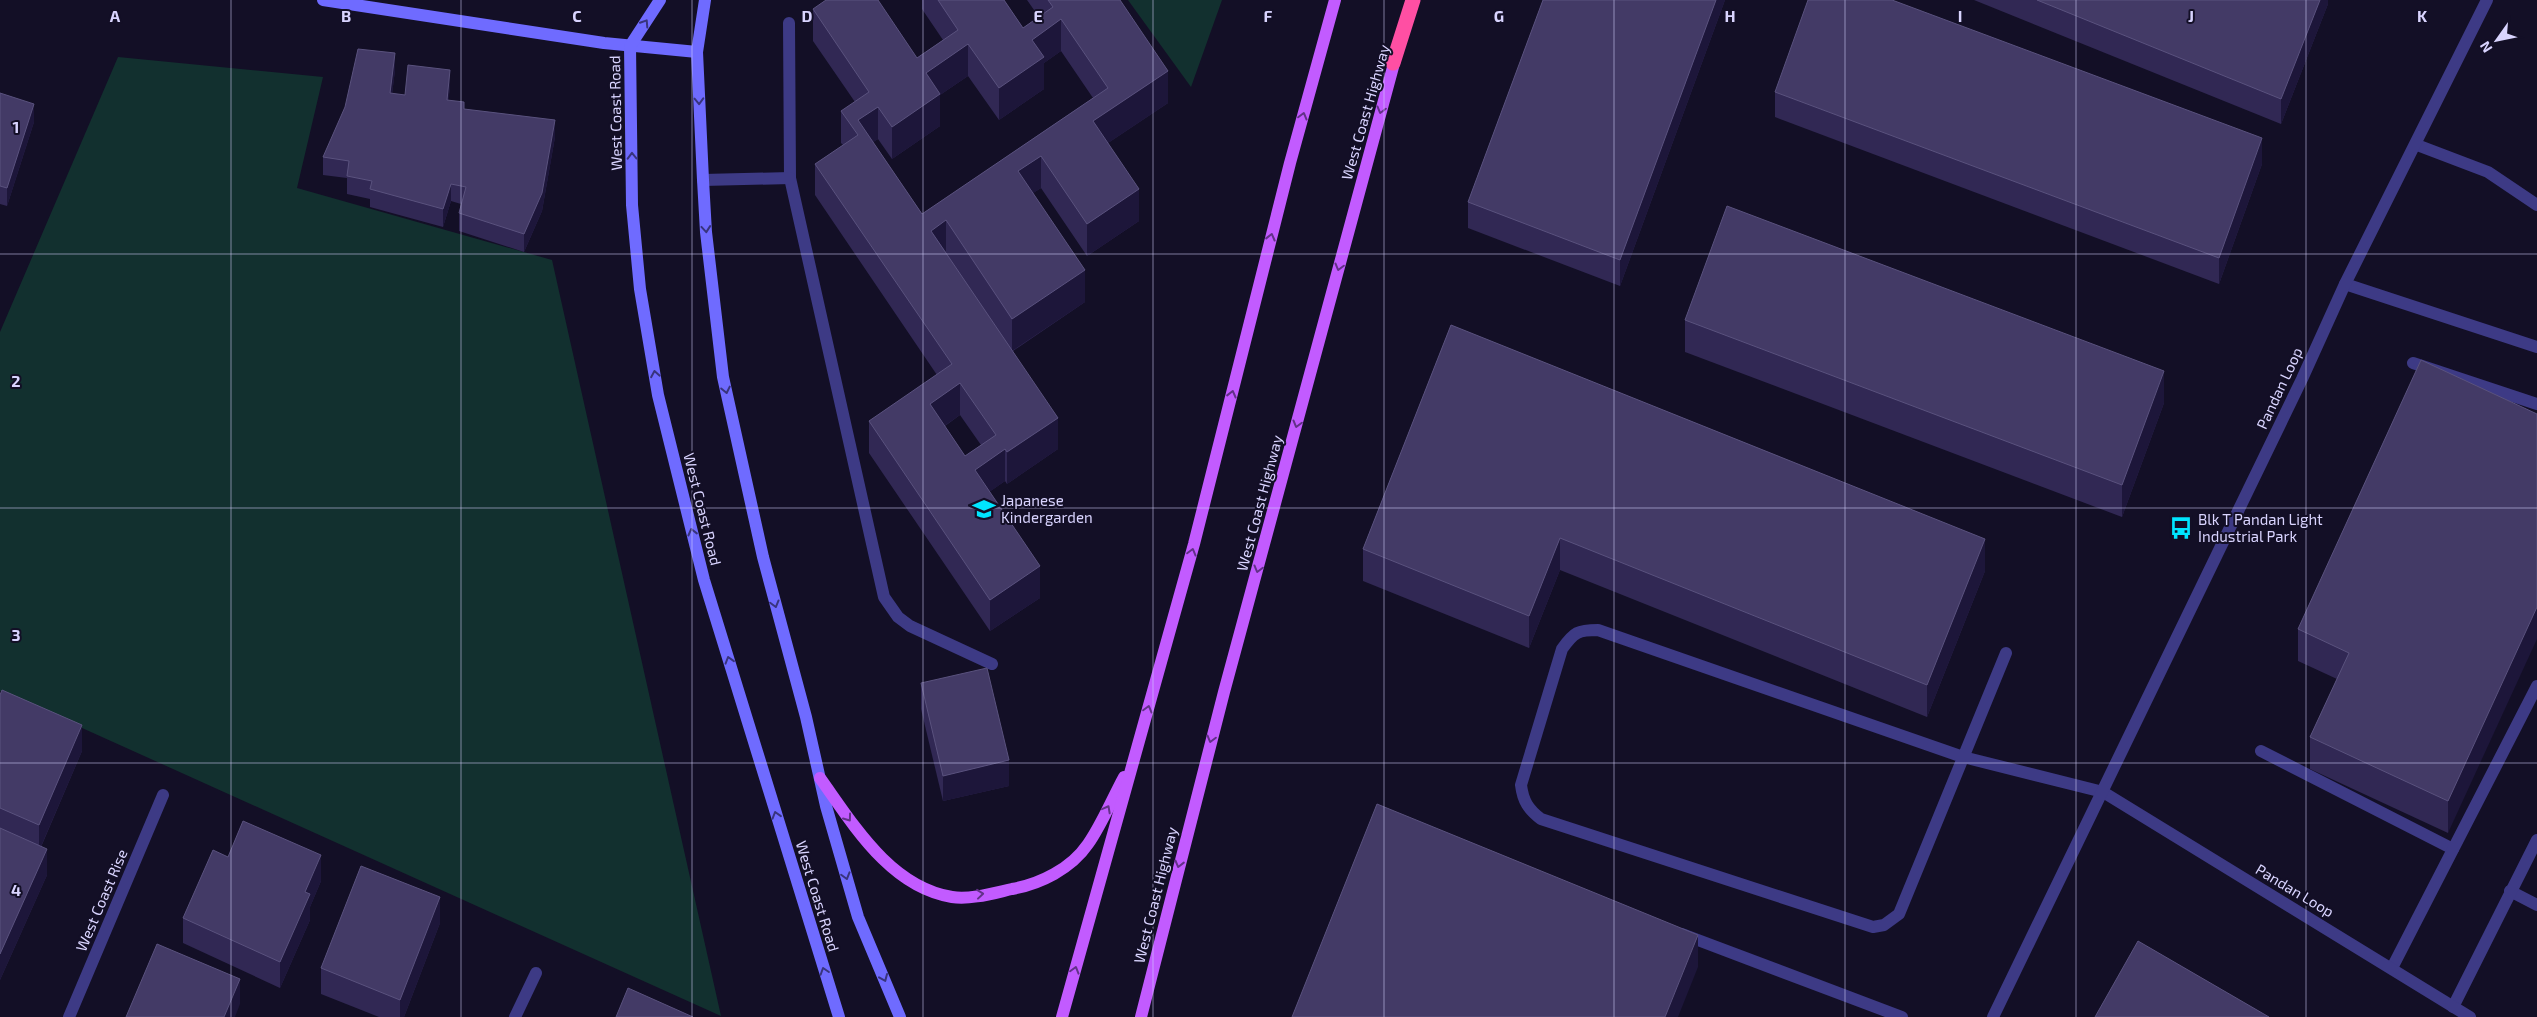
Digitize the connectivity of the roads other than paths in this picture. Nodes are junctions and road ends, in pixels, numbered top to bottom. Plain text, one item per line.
1 (323, 0) edge
2 (660, 0) edge
3 (705, 0) edge
4 (1335, 0) edge
5 (1413, 0) edge
6 (1418, 0) edge
7 (2488, 0) edge
8 (788, 23) dead end
9 (630, 46) junction
10 (697, 52) junction
11 (1393, 63) junction
12 (2417, 145) junction
13 (790, 178) junction
14 (703, 180) junction
15 (2537, 205) edge
16 (2345, 284) junction
17 (2537, 347) edge
18 (2413, 363) dead end
19 (2537, 404) edge
20 (2006, 653) dead end
21 (992, 664) dead end
22 (2537, 686) edge
23 (2261, 752) dead end
24 (1136, 756) junction
25 (1963, 757) junction
26 (820, 778) junction
27 (2103, 792) junction
28 (163, 796) dead end
29 (2537, 840) edge
30 (2453, 849) junction
31 (2510, 891) junction
32 (2537, 905) edge
33 (1665, 928) edge
34 (2392, 968) junction
35 (536, 973) dead end
36 (2453, 1007) junction
37 (69, 1017) edge
38 (515, 1017) edge
39 (839, 1017) edge
40 (900, 1017) edge
41 (1062, 1017) edge
42 (1142, 1017) edge
43 (1902, 1017) edge
44 (1993, 1017) edge
45 (2470, 1017) edge

1 - 9 street
9 -> 2 street, West Coast Road
3 - 10 street
24 -> 4 main road
5 - 11 highway
6 - 11 main road, West Coast Highway
7 - 12 street, Pandan Loop
8 - 13 street
9 - 10 street
39 -> 9 street, West Coast Road
10 -> 14 street
11 -> 42 main road, West Coast Highway
12 - 15 street
12 - 16 street, Pandan Loop
13 - 14 street
13 - 21 street
14 -> 26 street
16 - 17 street
16 - 27 street, Pandan Loop
18 - 19 street
20 - 25 street
22 - 30 street
23 - 30 street
26 -> 24 main road
41 -> 24 main road
25 - 25 street
25 - 27 street
26 -> 40 street
27 - 34 street, Pandan Loop
27 - 44 street, Pandan Loop
28 - 37 street, West Coast Rise
29 - 31 street
30 - 34 street
31 - 32 street
31 - 36 street
33 - 43 street
34 - 36 street, Pandan Loop
35 - 38 street
36 - 45 street, Pandan Loop

